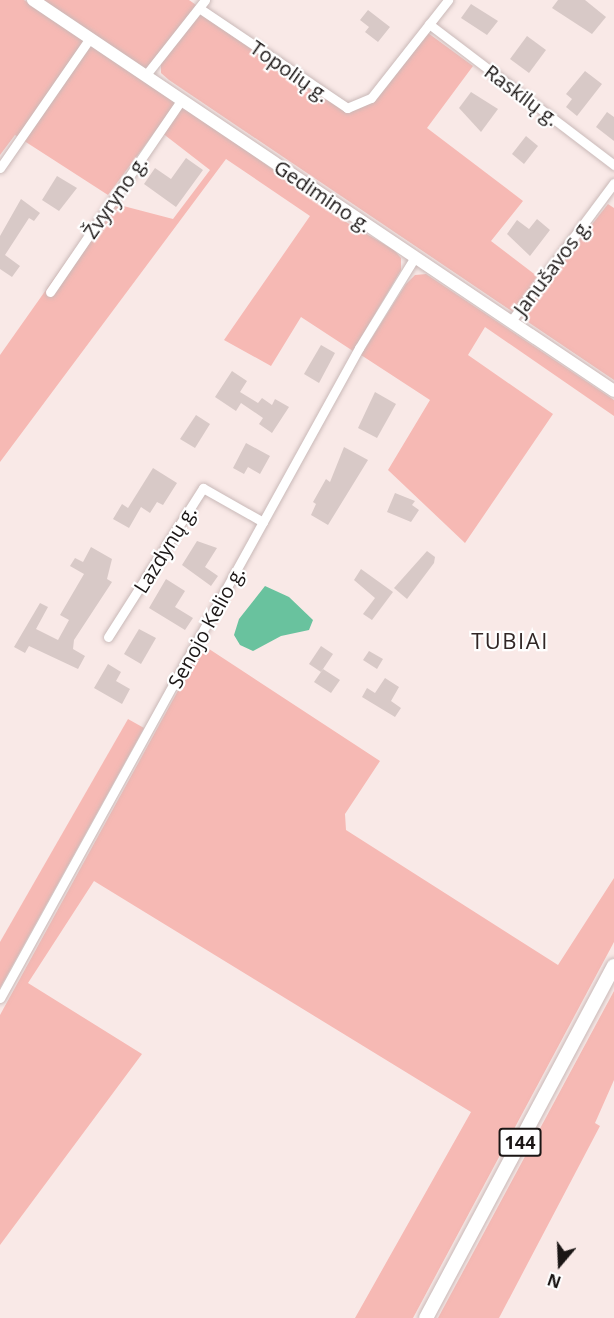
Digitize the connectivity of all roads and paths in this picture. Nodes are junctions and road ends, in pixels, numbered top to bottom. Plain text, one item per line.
1 (33, 0) edge
2 (448, 0) edge
3 (202, 4) edge
4 (429, 24) junction
5 (90, 38) junction
6 (145, 76) junction
7 (181, 101) junction
8 (614, 165) edge
9 (0, 168) edge
10 (614, 183) edge
11 (415, 257) junction
12 (50, 292) dead end
13 (512, 321) junction
14 (614, 391) edge
15 (263, 522) junction
16 (108, 637) dead end
17 (614, 966) edge
18 (0, 998) edge
19 (426, 1318) edge

1 - 5 main road, Gedimino g.
2 - 4 street, Topolių g.
3 - 4 street, Topolių g.
3 - 6 street
4 - 8 street, Raskilų g.
5 - 6 main road, Gedimino g.
5 - 9 street
6 - 7 main road, Gedimino g.
7 - 11 main road, Gedimino g.
7 - 12 street, Žvyryno g.
10 - 13 street, Janušavos g.
11 - 13 main road, Gedimino g.
11 - 15 street, Senojo Kelio g.
13 - 14 main road, Gedimino g.
15 - 16 street, Lazdynų g.
15 - 18 street, Senojo Kelio g.
17 - 19 main road, 144

